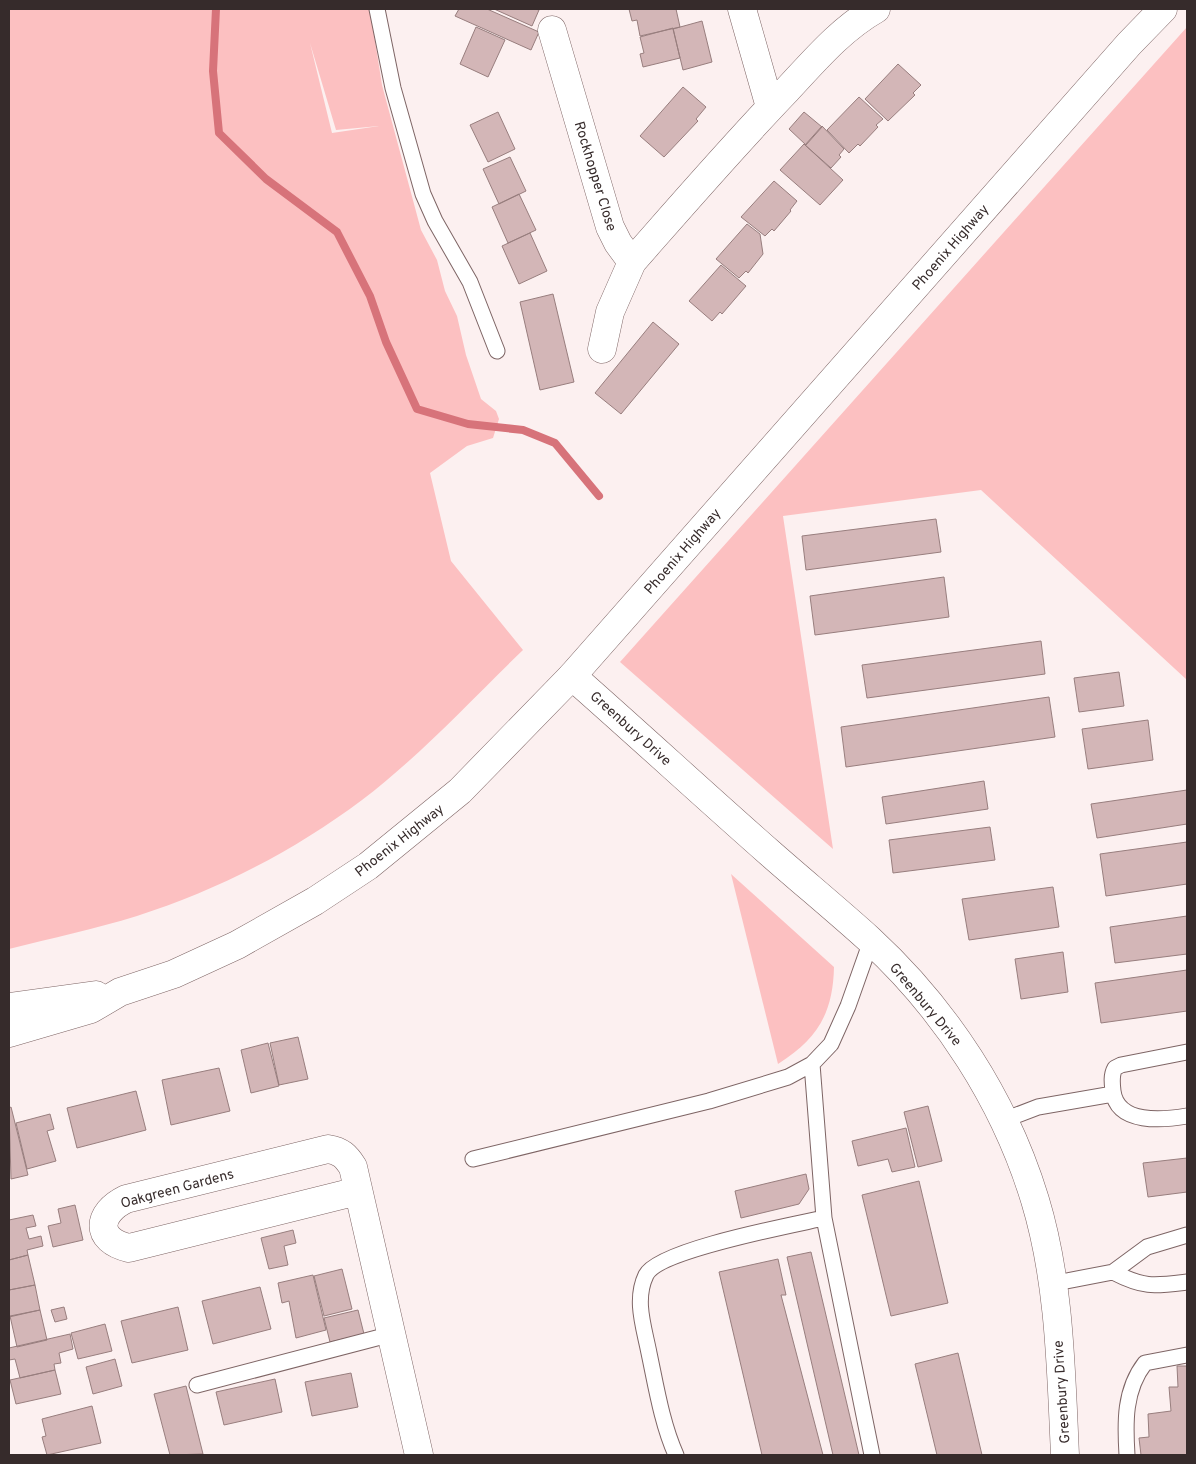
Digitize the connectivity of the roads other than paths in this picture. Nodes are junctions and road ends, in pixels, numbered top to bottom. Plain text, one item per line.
1 (377, 9) edge
2 (742, 9) edge
3 (876, 9) edge
4 (1164, 9) edge
5 (552, 30) dead end
6 (770, 107) junction
7 (632, 262) junction
8 (602, 349) dead end
9 (497, 351) dead end
10 (572, 676) junction
11 (871, 941) junction
12 (120, 992) junction
13 (9, 1007) edge
14 (9, 1033) edge
15 (1187, 1052) edge
16 (812, 1064) junction
17 (1113, 1094) junction
18 (1187, 1116) edge
19 (1004, 1120) junction
20 (473, 1159) dead end
21 (358, 1191) junction
22 (824, 1218) junction
23 (1187, 1235) edge
24 (1114, 1272) junction
25 (1187, 1282) edge
26 (1052, 1284) junction
27 (392, 1334) junction
28 (1187, 1355) edge
29 (197, 1385) dead end
30 (419, 1455) edge
31 (676, 1455) edge
32 (872, 1455) edge
33 (1065, 1455) edge
34 (1127, 1455) edge

1 - 9 lane
2 - 6 street
3 - 6 street
4 - 10 street, Phoenix Highway
5 - 7 street, Rockhopper Close
6 - 7 street
7 - 8 street
10 - 11 street, Greenbury Drive
10 - 12 street, Phoenix Highway
11 - 16 lane
11 - 19 street, Greenbury Drive
12 - 13 street, Phoenix Highway
12 - 14 street, Phoenix Highway
15 - 17 lane
16 - 20 lane
16 - 22 lane
17 - 18 lane
17 - 19 lane
19 - 26 street, Greenbury Drive
21 - 21 street, Oakgreen Gardens
21 - 27 street, Oakgreen Gardens
22 - 31 lane
22 - 32 lane
23 - 24 lane
24 - 25 lane
24 - 26 lane
26 - 33 street, Greenbury Drive
27 - 29 lane
27 - 30 street, Oakgreen Gardens
28 - 34 lane

